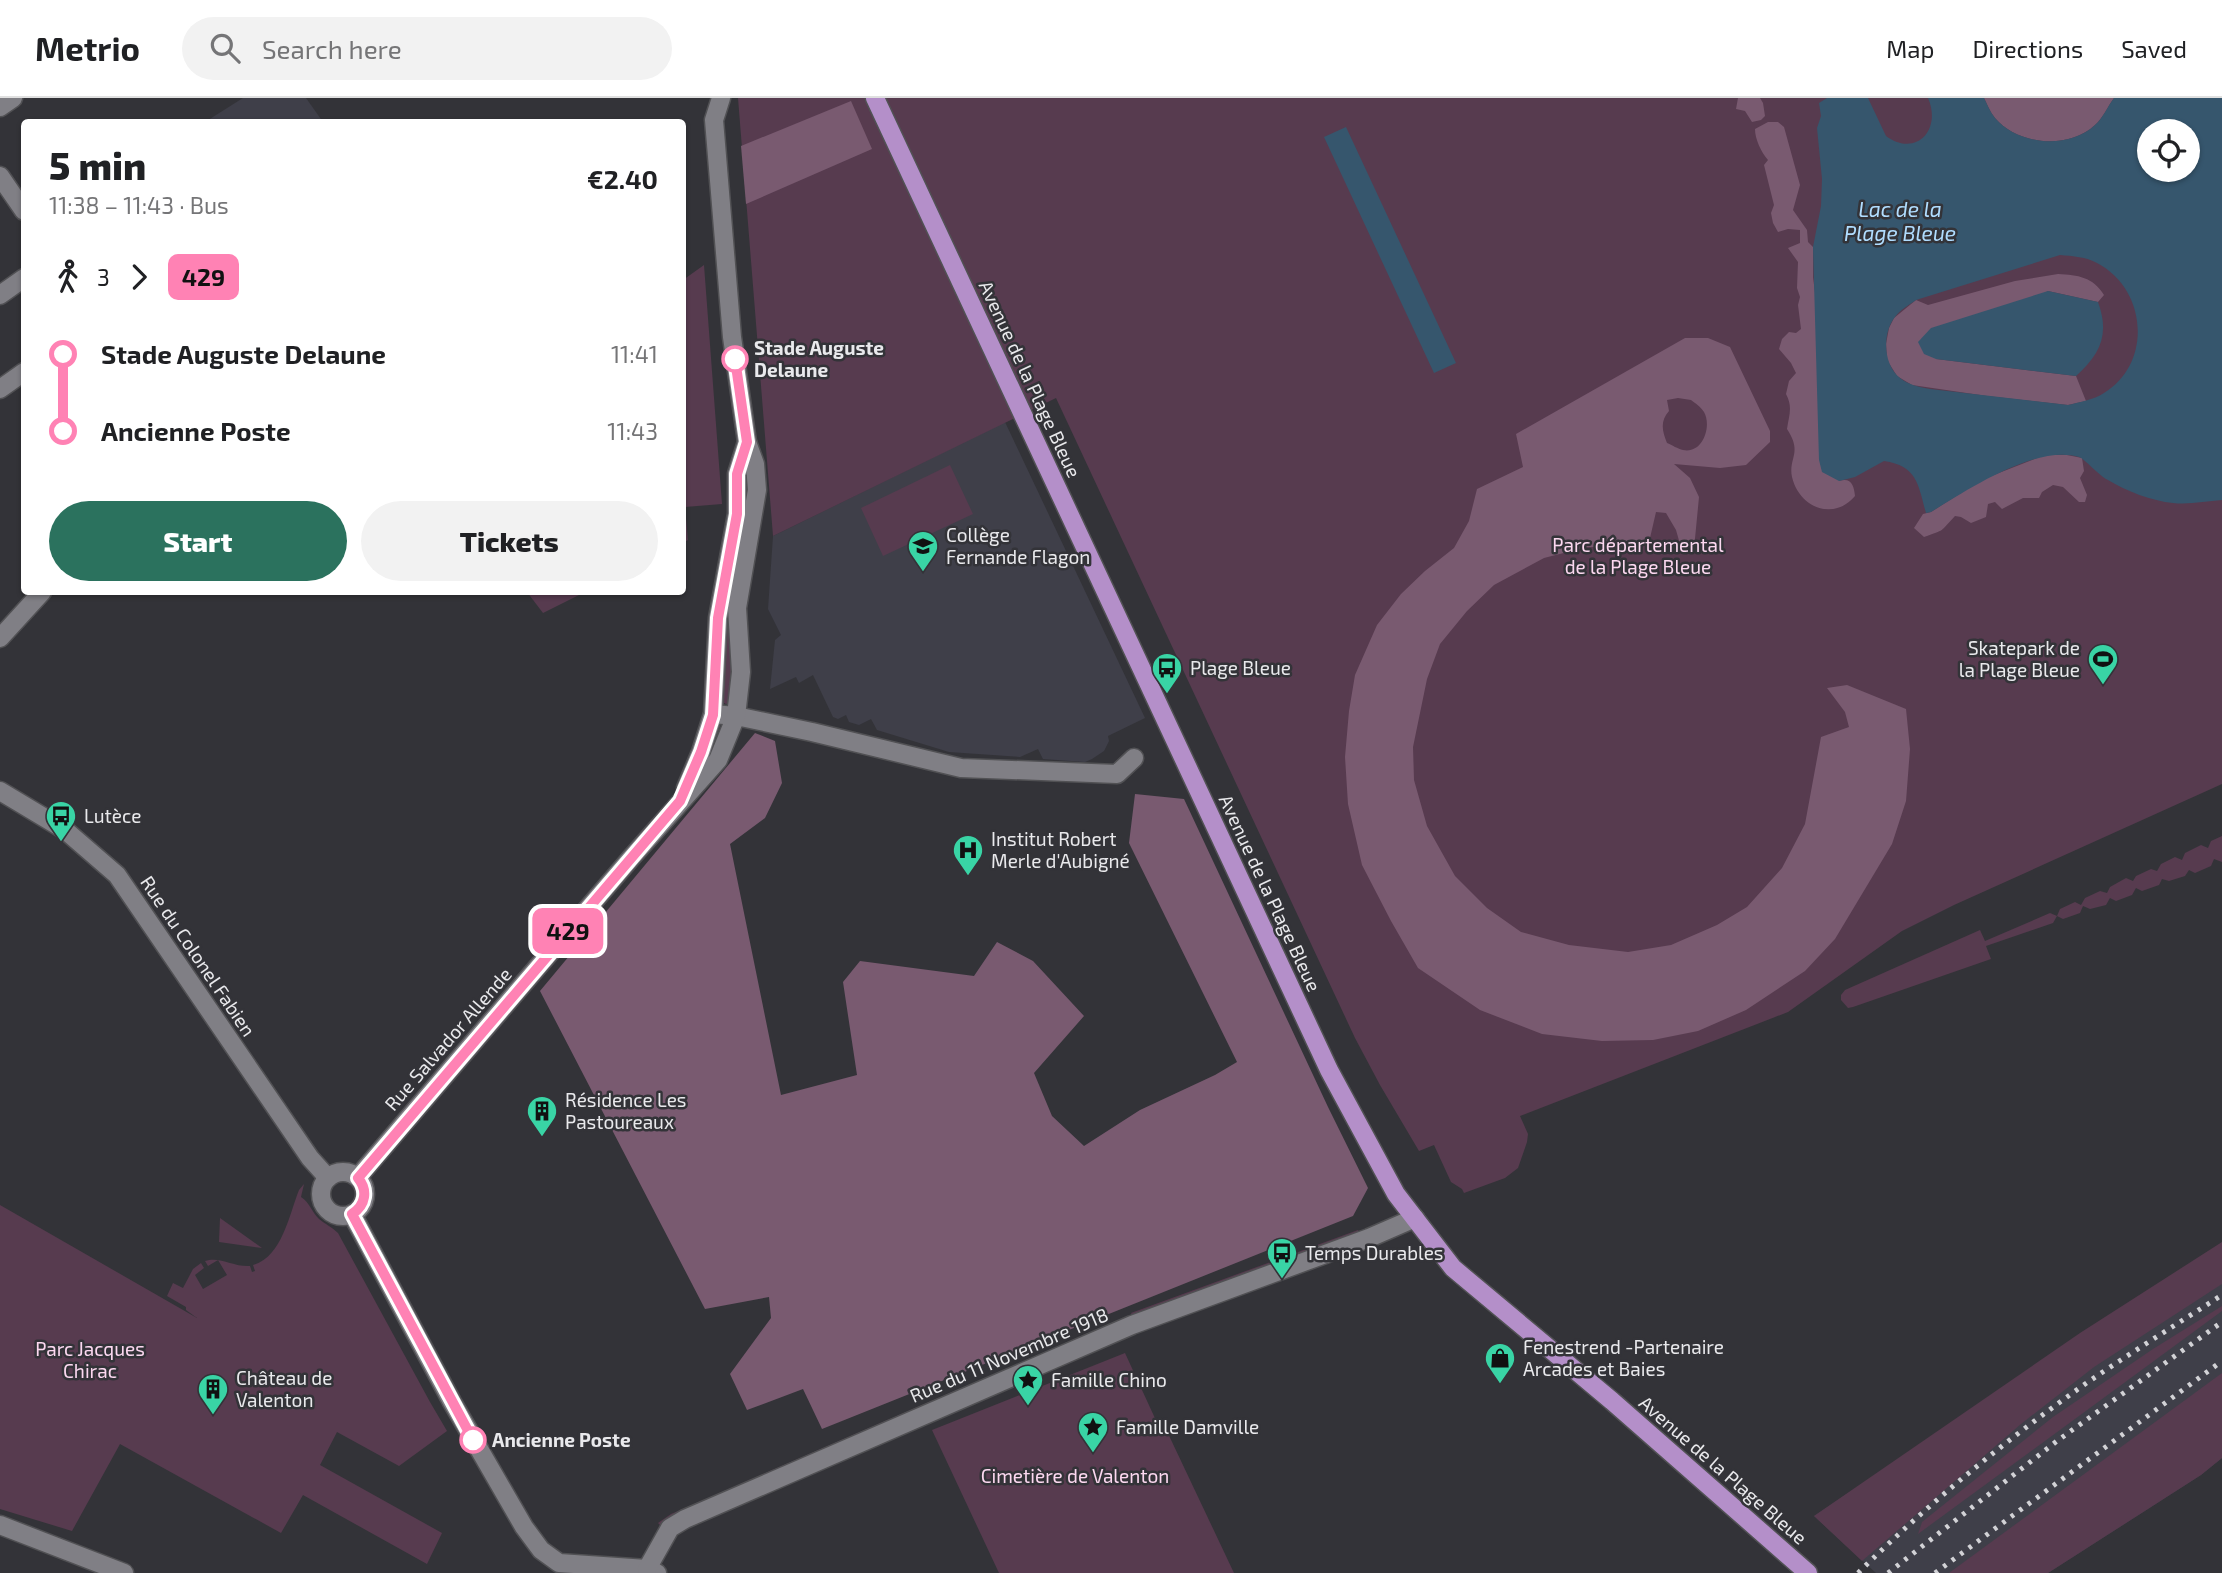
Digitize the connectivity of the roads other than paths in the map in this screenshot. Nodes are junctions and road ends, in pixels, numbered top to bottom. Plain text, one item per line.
1 (13, 98) edge
2 (721, 98) edge
3 (875, 98) edge
4 (0, 107) edge
5 (0, 176) edge
6 (21, 207) edge
7 (21, 280) edge
8 (0, 295) edge
9 (21, 374) edge
10 (0, 389) edge
11 (747, 442) junction
12 (39, 595) edge
13 (0, 638) edge
14 (713, 715) junction
15 (736, 716) junction
16 (1134, 758) dead end
17 (0, 791) edge
18 (680, 801) junction
19 (328, 1178) junction
20 (358, 1178) junction
21 (352, 1214) junction
22 (1415, 1218) junction
23 (0, 1525) edge
24 (556, 1570) edge
25 (652, 1571) edge
26 (124, 1573) edge
27 (1808, 1573) edge

1 - 4 street
2 - 11 street, Rue Salvador Allende
3 - 22 main road, Avenue de la Plage Bleue
5 - 6 street
7 - 8 street
9 - 10 street
11 - 14 street, Rue Salvador Allende
11 - 15 street, Rue Salvador Allende
12 - 13 street
14 - 15 street
14 - 18 street, Rue Salvador Allende
15 - 16 street
15 - 18 street, Rue Salvador Allende
17 - 19 street, Rue du Colonel Fabien
18 - 20 street, Rue Salvador Allende
19 - 20 street
19 - 21 street
20 - 21 street
21 - 24 street
22 - 25 street, Rue du 11 Novembre 1918
22 - 27 main road, Avenue de la Plage Bleue
23 - 26 street
24 - 25 street

